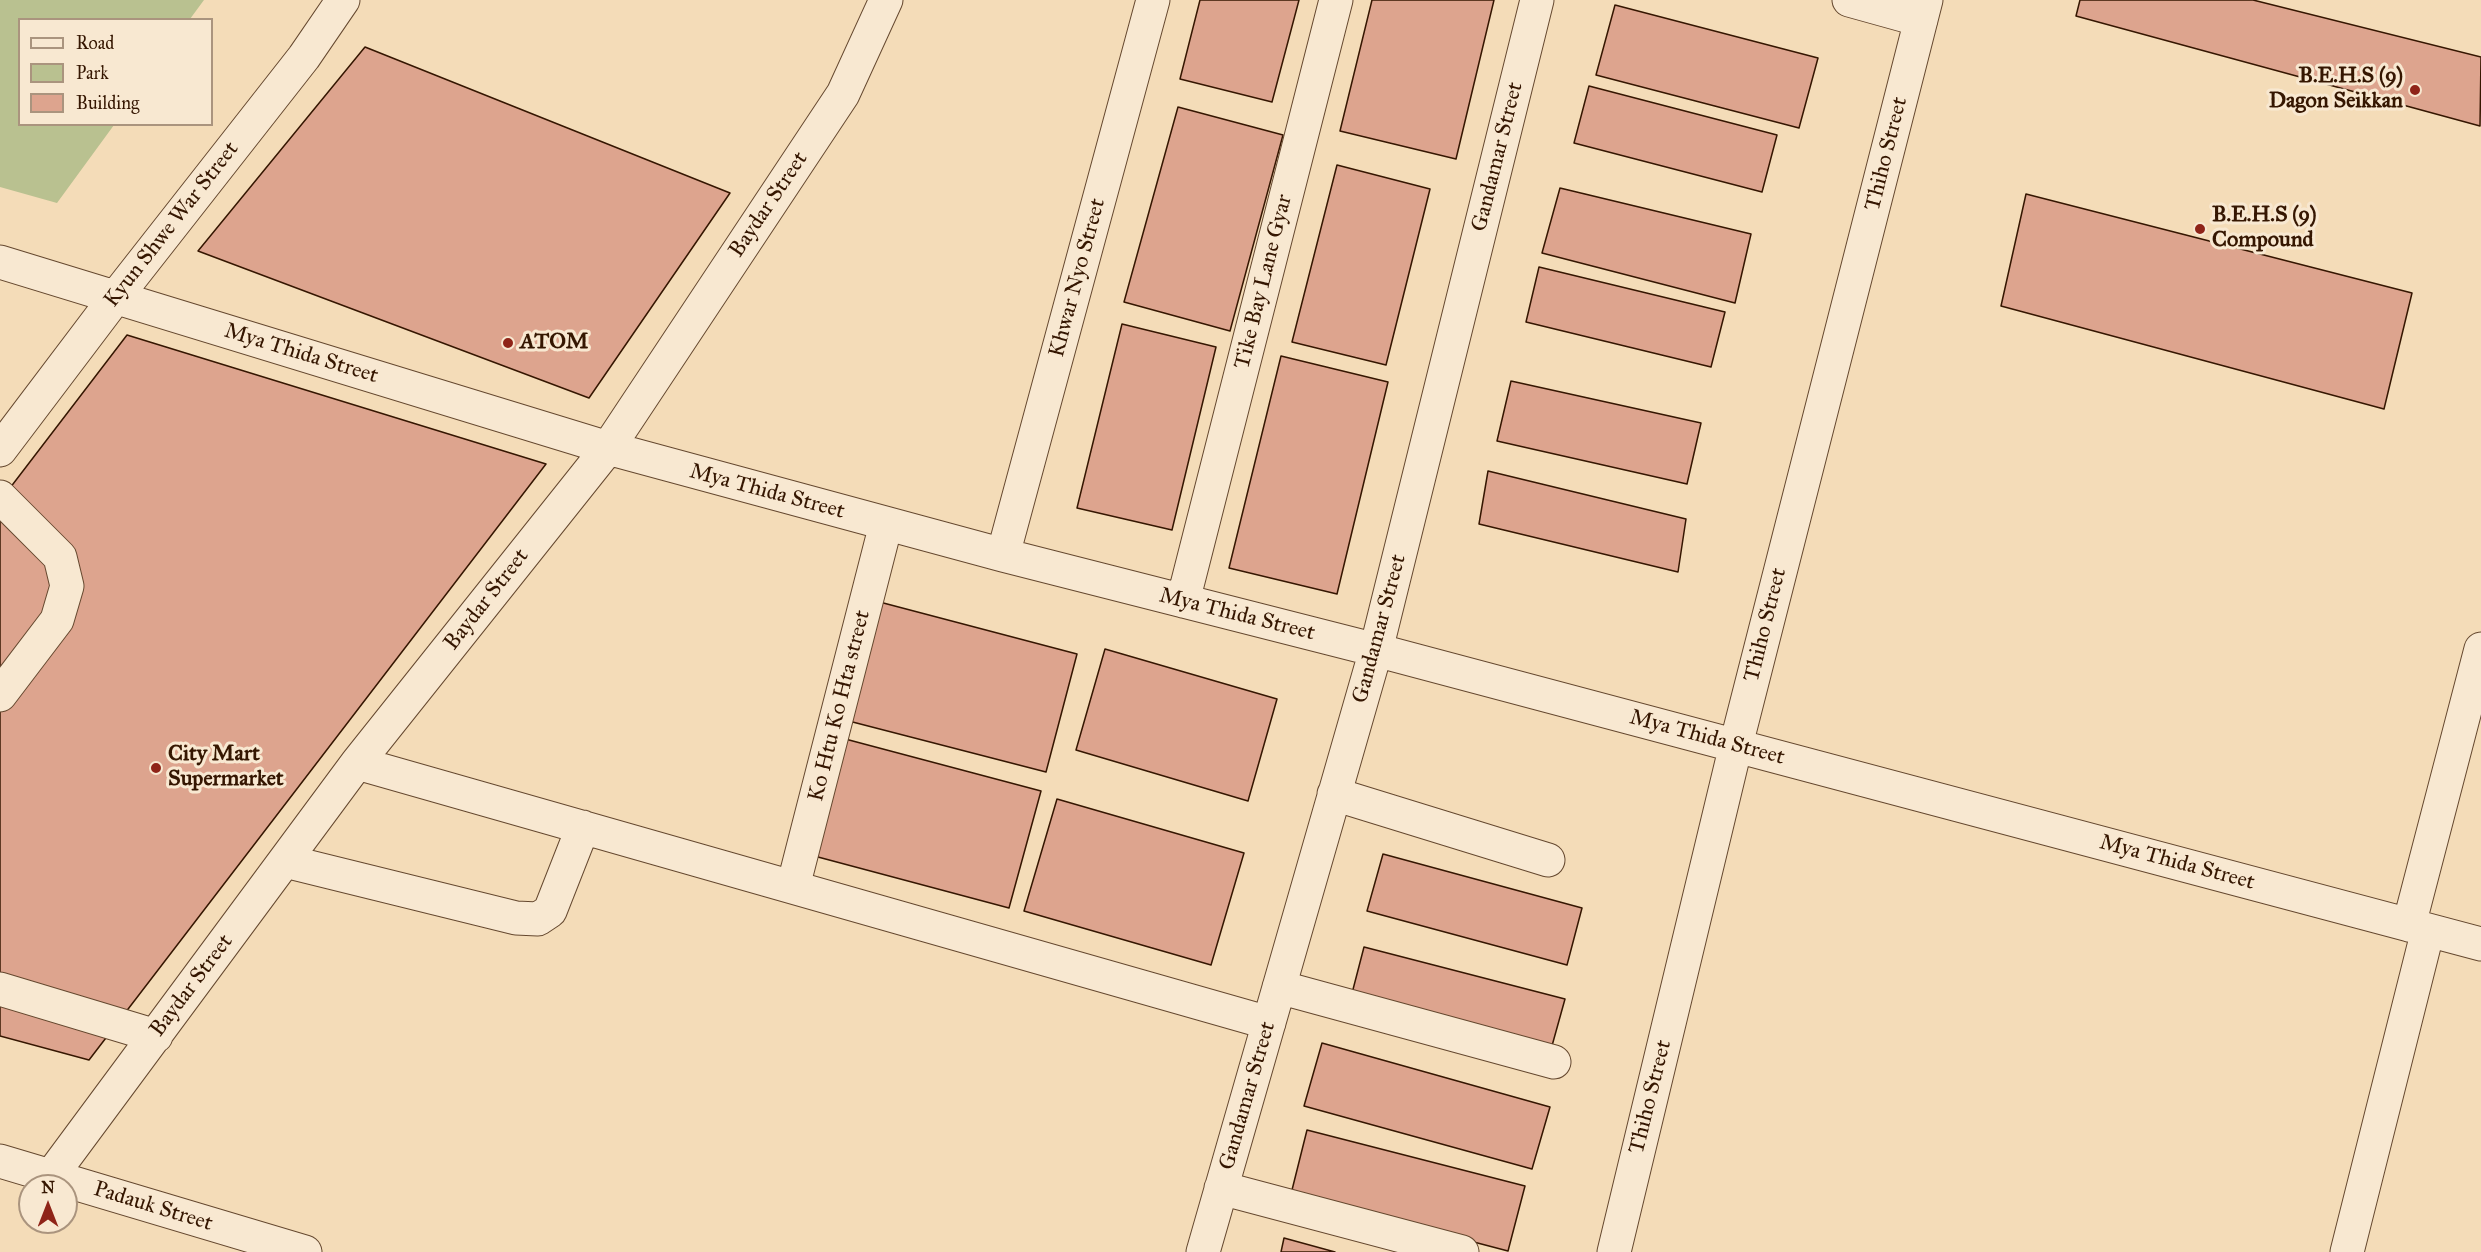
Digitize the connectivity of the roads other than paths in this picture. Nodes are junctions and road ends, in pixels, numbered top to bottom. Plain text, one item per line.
1 (343, 0) edge
2 (886, 0) edge
3 (1153, 0) edge
4 (1336, 0) edge
5 (1537, 0) edge
6 (1849, 0) edge
7 (1924, 10) edge
8 (0, 262) edge
9 (115, 298) junction
10 (608, 448) junction
11 (0, 450) edge
12 (0, 497) edge
13 (886, 524) junction
14 (1003, 555) junction
15 (1183, 601) junction
16 (2481, 649) edge
17 (1376, 650) junction
18 (0, 695) edge
19 (1736, 745) junction
20 (357, 763) junction
21 (1334, 794) junction
22 (583, 827) junction
23 (1548, 860) dead end
24 (285, 861) junction
25 (793, 888) junction
26 (2418, 928) junction
27 (2481, 944) edge
28 (1279, 987) junction
29 (0, 989) edge
30 (1269, 1023) junction
31 (156, 1036) junction
32 (1554, 1062) dead end
33 (0, 1161) edge
34 (44, 1174) edge
35 (52, 1174) edge
36 (78, 1184) edge
37 (1221, 1188) junction
38 (305, 1252) edge
39 (1203, 1252) edge
40 (1462, 1252) edge
41 (1614, 1252) edge
42 (2347, 1252) edge

1 - 9 street, Kyun Shwe War Street
2 - 10 street, Baydar Street
3 - 14 street, Khwar Nyo Street
4 - 15 street, Tike Bay Lane Gyar
5 - 17 street, Gandamar Street
6 - 7 street
7 - 19 street, Thiho Street
8 - 9 street, Mya Thida Street
9 - 10 street, Mya Thida Street
9 - 11 street, Kyun Shwe War Street
10 - 13 street, Mya Thida Street
10 - 20 street, Baydar Street
12 - 18 street
13 - 14 street, Mya Thida Street
13 - 25 street, Ko Htu Ko Hta street
14 - 15 street, Mya Thida Street
15 - 17 street, Mya Thida Street
16 - 26 street
17 - 19 street, Mya Thida Street
17 - 21 street, Gandamar Street
19 - 26 street, Mya Thida Street
19 - 41 street, Thiho Street
20 - 22 street
20 - 24 street, Baydar Street
21 - 23 street
21 - 28 street, Gandamar Street
22 - 24 street
22 - 25 street
24 - 31 street, Baydar Street
25 - 30 street
26 - 27 street, Mya Thida Street
26 - 42 street
28 - 30 street, Gandamar Street
28 - 32 street
29 - 31 street
30 - 37 street, Gandamar Street
31 - 35 street, Baydar Street
33 - 34 street, Padauk Street
36 - 38 street, Padauk Street
37 - 39 street, Gandamar Street
37 - 40 street

